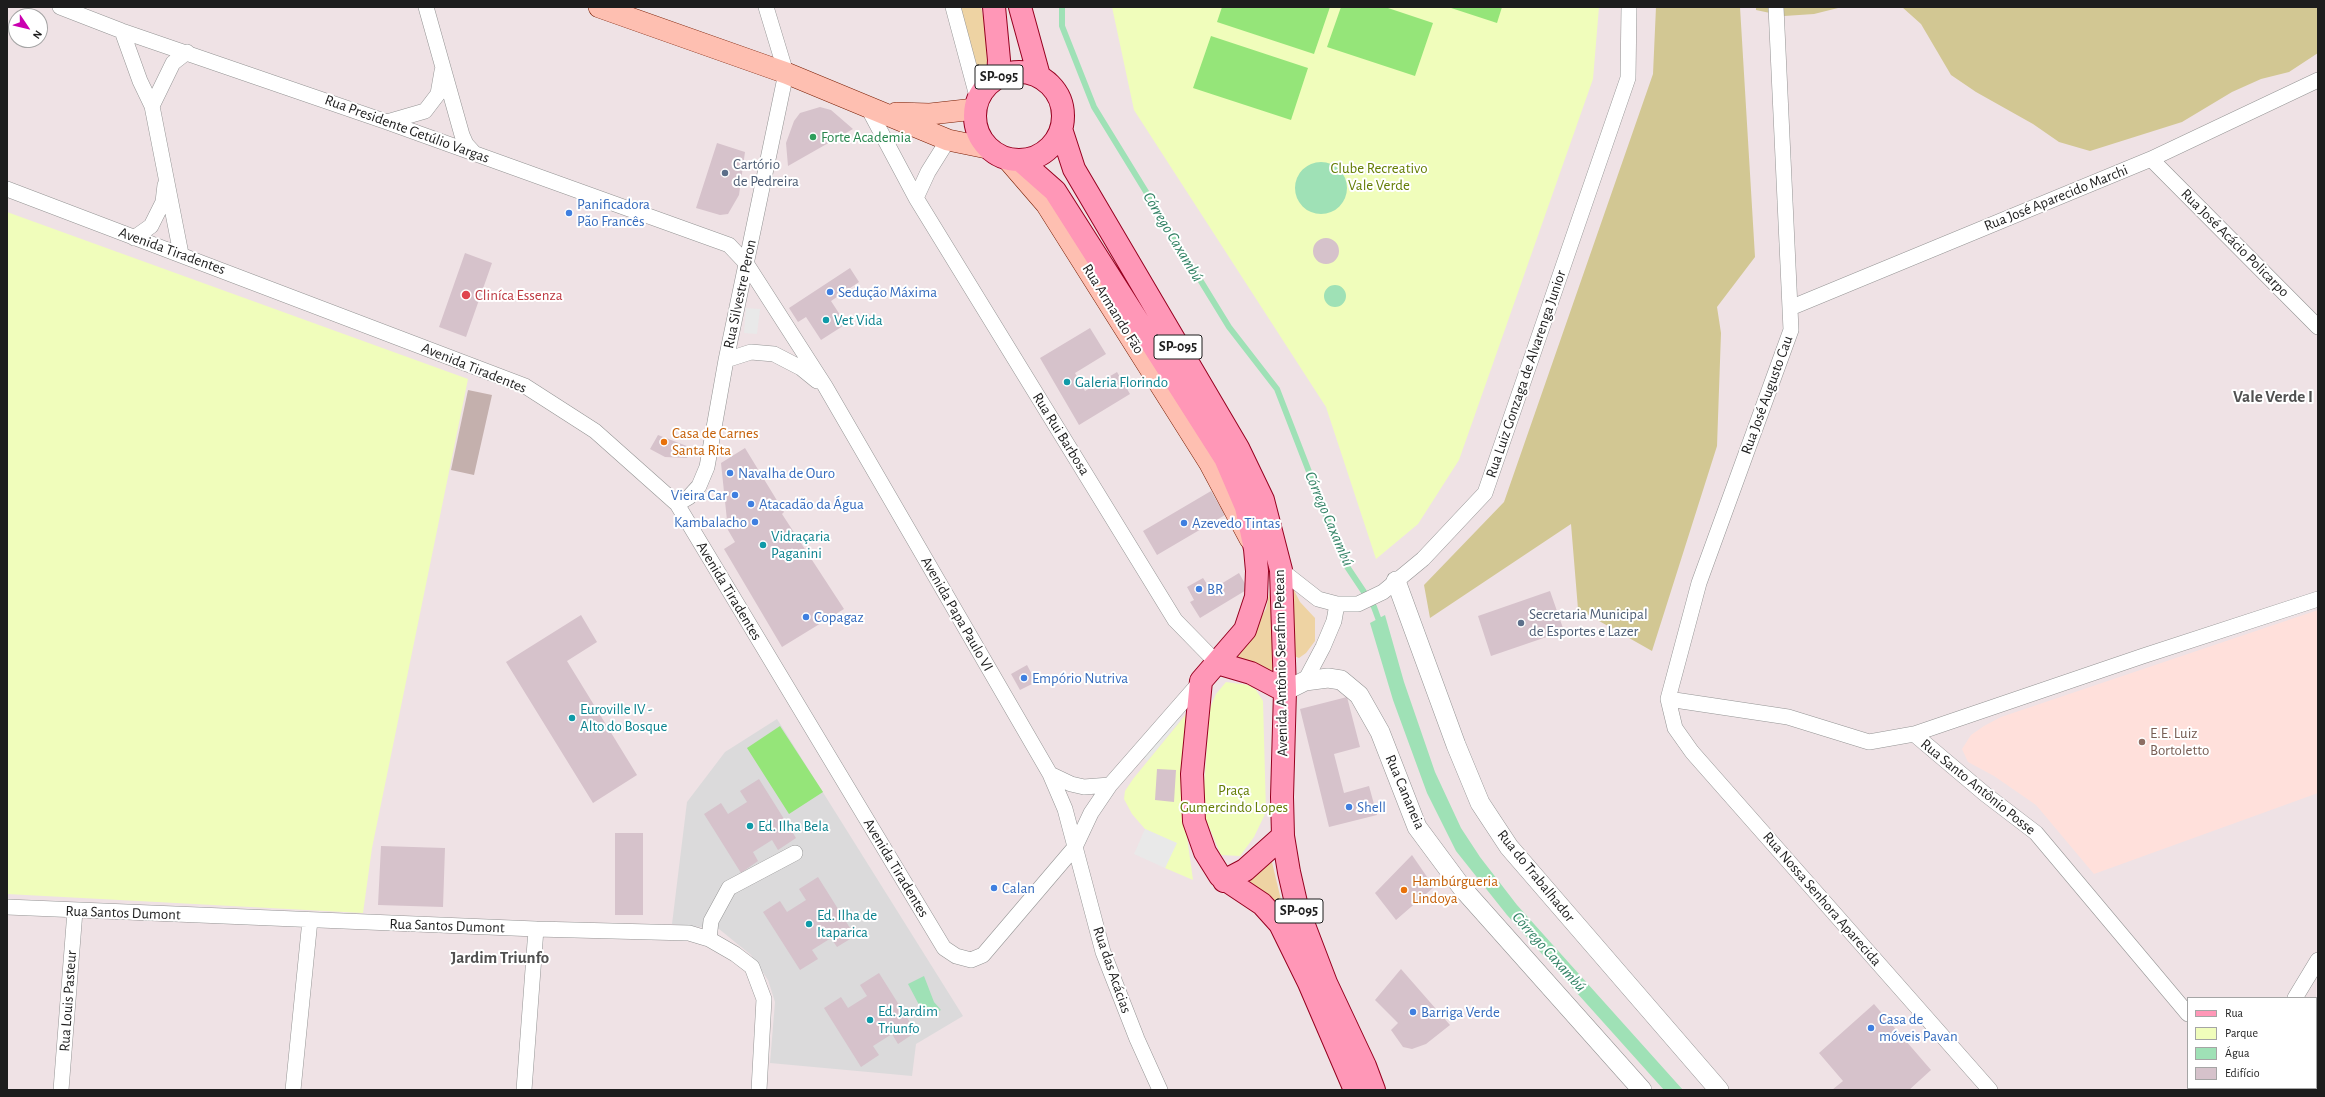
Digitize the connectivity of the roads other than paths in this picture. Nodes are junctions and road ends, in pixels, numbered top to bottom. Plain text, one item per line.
1 (60, 7) edge
2 (599, 7) edge
3 (766, 7) edge
4 (952, 7) edge
5 (994, 7) edge
6 (1020, 7) edge
7 (1629, 7) edge
8 (1776, 7) edge
9 (427, 8) edge
10 (122, 31) junction
11 (188, 52) junction
12 (442, 68) junction
13 (786, 73) junction
14 (1039, 76) junction
15 (998, 77) junction
16 (2318, 80) edge
17 (976, 104) junction
18 (152, 106) junction
19 (877, 109) junction
20 (387, 122) junction
21 (1061, 130) junction
22 (948, 140) junction
23 (987, 148) junction
24 (475, 154) junction
25 (2151, 159) junction
26 (1014, 160) junction
27 (167, 174) junction
28 (7, 189) edge
29 (916, 198) junction
30 (134, 238) junction
31 (181, 254) junction
32 (746, 263) junction
33 (1790, 308) junction
34 (2318, 326) edge
35 (726, 360) junction
36 (825, 386) junction
37 (677, 504) junction
38 (1281, 570) junction
39 (1390, 586) junction
40 (2318, 599) edge
41 (1337, 604) junction
42 (1217, 663) junction
43 (1201, 681) junction
44 (1305, 681) junction
45 (1285, 691) junction
46 (1668, 699) junction
47 (1914, 734) junction
48 (1050, 774) junction
49 (1110, 785) junction
50 (1283, 836) junction
51 (1075, 847) junction
52 (795, 853) dead end
53 (1224, 881) junction
54 (7, 907) edge
55 (75, 911) junction
56 (310, 920) junction
57 (536, 929) junction
58 (709, 939) junction
59 (2318, 960) edge
60 (2296, 997) edge
61 (2187, 1013) edge
62 (62, 1090) edge
63 (293, 1090) edge
64 (524, 1090) edge
65 (759, 1090) edge
66 (1160, 1090) edge
67 (1355, 1090) edge
68 (1374, 1090) edge
69 (1642, 1090) edge
70 (1719, 1090) edge
71 (1990, 1090) edge

1 - 10 street, Rua Presidente Getúlio Vargas
2 - 13 main road
3 - 13 street
4 - 17 street
5 - 15 main road, SP-095
6 - 14 main road, SP-095
7 - 39 street, Rua Luiz Gonzaga de Alvarenga Junior
8 - 33 street, Rua José Augusto Cau
9 - 12 street
10 - 11 street, Rua Presidente Getúlio Vargas
10 - 18 street
11 - 18 street
11 - 20 street, Rua Presidente Getúlio Vargas
12 - 20 street
12 - 24 street
13 - 19 main road
13 - 32 street, Rua Silvestre Peron
14 - 15 main road, SP-095
14 - 21 main road, SP-095
15 - 17 main road, SP-095
16 - 25 street, Rua José Aparecido Marchi
17 - 19 main road
17 - 23 main road, SP-095
18 - 27 street
19 - 22 main road
19 - 29 street, Rua Rui Barbosa
20 - 24 street, Rua Presidente Getúlio Vargas
21 - 26 main road, SP-095
21 - 38 main road, Avenida Antônio Serafim Petean / SP-095
22 - 23 main road
22 - 29 street
23 - 26 main road, SP-095
24 - 32 street, Rua Presidente Getúlio Vargas
25 - 33 street, Rua José Aparecido Marchi
25 - 34 street, Rua José Acácio Policarpo
26 - 42 main road, Avenida Antônio Serafim Petean / SP-095
27 - 30 street
27 - 31 street
28 - 30 street, Avenida Tiradentes
29 - 42 street, Rua Rui Barbosa
30 - 31 street, Avenida Tiradentes
31 - 37 street, Avenida Tiradentes
32 - 35 street, Rua Silvestre Peron
32 - 36 street, Avenida Papa Paulo VI
33 - 46 street, Rua José Augusto Cau
35 - 36 street, Avenida Papa Paulo VI
35 - 37 street, Rua Silvestre Peron
36 - 48 street, Avenida Papa Paulo VI
37 - 51 street, Avenida Tiradentes
38 - 41 street, Rua Luiz Gonzaga de Alvarenga Junior
38 - 45 main road, Avenida Antônio Serafim Petean / SP-095
39 - 41 street, Rua Luiz Gonzaga de Alvarenga Junior
39 - 70 street, Rua do Trabalhador
40 - 47 street
41 - 44 street
42 - 43 main road, SP-095
42 - 45 main road
43 - 49 street
43 - 53 main road, SP-095
44 - 45 street, Rua Cananeia
44 - 69 street, Rua Cananeia
45 - 50 main road, Avenida Antônio Serafim Petean / SP-095
46 - 47 street, Rua Santo Antônio Posse
46 - 71 street, Rua Nossa Senhora Aparecida
47 - 61 street, Rua Santo Antônio Posse
48 - 49 street
48 - 51 street, Avenida Papa Paulo VI
49 - 51 street
50 - 53 main road
50 - 68 main road, Avenida Antônio Serafim Petean / SP-095
51 - 66 street, Rua das Acácias
52 - 58 street
53 - 67 main road, SP-095
54 - 55 street, Rua Santos Dumont
55 - 56 street, Rua Santos Dumont
55 - 62 street, Rua Louis Pasteur
56 - 57 street, Rua Santos Dumont
56 - 63 street
57 - 58 street, Rua Santos Dumont
57 - 64 street
58 - 65 street, Rua Santos Dumont
59 - 60 street

